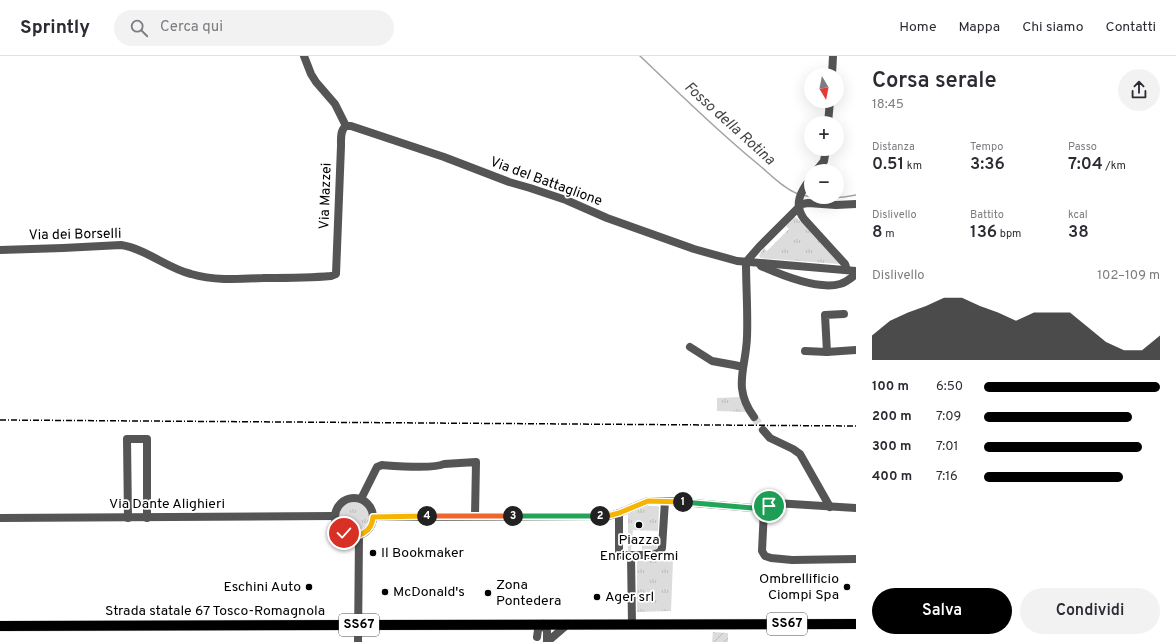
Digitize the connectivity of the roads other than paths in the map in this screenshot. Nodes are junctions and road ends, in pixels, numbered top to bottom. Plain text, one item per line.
1 (304, 56) edge
2 (833, 56) edge
3 (832, 68) edge
4 (349, 126) junction
5 (804, 189) edge
6 (856, 204) edge
7 (798, 207) junction
8 (0, 250) edge
9 (746, 262) junction
10 (756, 263) junction
11 (847, 270) junction
12 (856, 270) edge
13 (336, 274) joint
14 (856, 274) edge
15 (844, 314) dead end
16 (690, 347) dead end
17 (856, 350) edge
18 (805, 351) dead end
19 (826, 352) junction
20 (743, 367) junction
21 (754, 418) tunnel mouth
22 (764, 430) tunnel mouth
23 (361, 498) junction
24 (665, 501) junction
25 (830, 507) junction
26 (856, 508) edge
27 (764, 509) junction
28 (619, 513) junction
29 (334, 516) junction
30 (475, 516) junction
31 (373, 517) junction
32 (0, 518) edge
33 (128, 518) junction
34 (147, 518) junction
35 (360, 535) junction
36 (631, 555) junction
37 (856, 559) edge
38 (357, 624) junction
39 (522, 624) junction
40 (543, 624) junction
41 (568, 624) junction
42 (632, 624) junction
43 (856, 624) edge
44 (0, 626) edge
45 (538, 639) edge
46 (358, 642) edge
47 (547, 642) edge

1 - 4 street
2 - 3 street
4 - 9 street, Via del Battaglione
4 - 13 street, Via Mazzei
5 - 7 street
6 - 7 street
7 - 9 street
7 - 11 street
8 - 13 street, Via dei Borselli
9 - 10 street, Via del Battaglione
9 - 20 street
10 - 11 street, Via del Battaglione
10 - 14 street, Via del Battaglione
11 - 12 street, Via del Battaglione
15 - 19 street
16 - 20 street
17 - 19 street
18 - 19 street
20 - 21 street
22 - 25 street
23 - 29 street
23 - 30 street
23 - 31 street
24 - 27 street
24 - 28 street
24 - 36 street
25 - 26 street
25 - 27 street
27 - 37 street
28 - 30 street
28 - 36 street
29 - 34 street, Via Dante Alighieri
29 - 35 street
30 - 31 street
31 - 35 street
32 - 33 street, Via Dante Alighieri
33 - 34 street, Via Dante Alighieri
33 - 34 street
35 - 38 street
36 - 42 street
38 - 39 main road, Strada statale 67 Tosco-Romagnola / SS67
38 - 44 main road, Strada statale 67 Tosco-Romagnola / SS67
38 - 46 street
39 - 40 main road, Strada statale 67 Tosco-Romagnola / SS67
39 - 45 street
40 - 41 main road, Strada statale 67 Tosco-Romagnola / SS67
40 - 45 street
40 - 47 street
41 - 42 main road, Strada statale 67 Tosco-Romagnola / SS67
41 - 47 street
42 - 43 main road, Strada statale 67 Tosco-Romagnola / SS67

